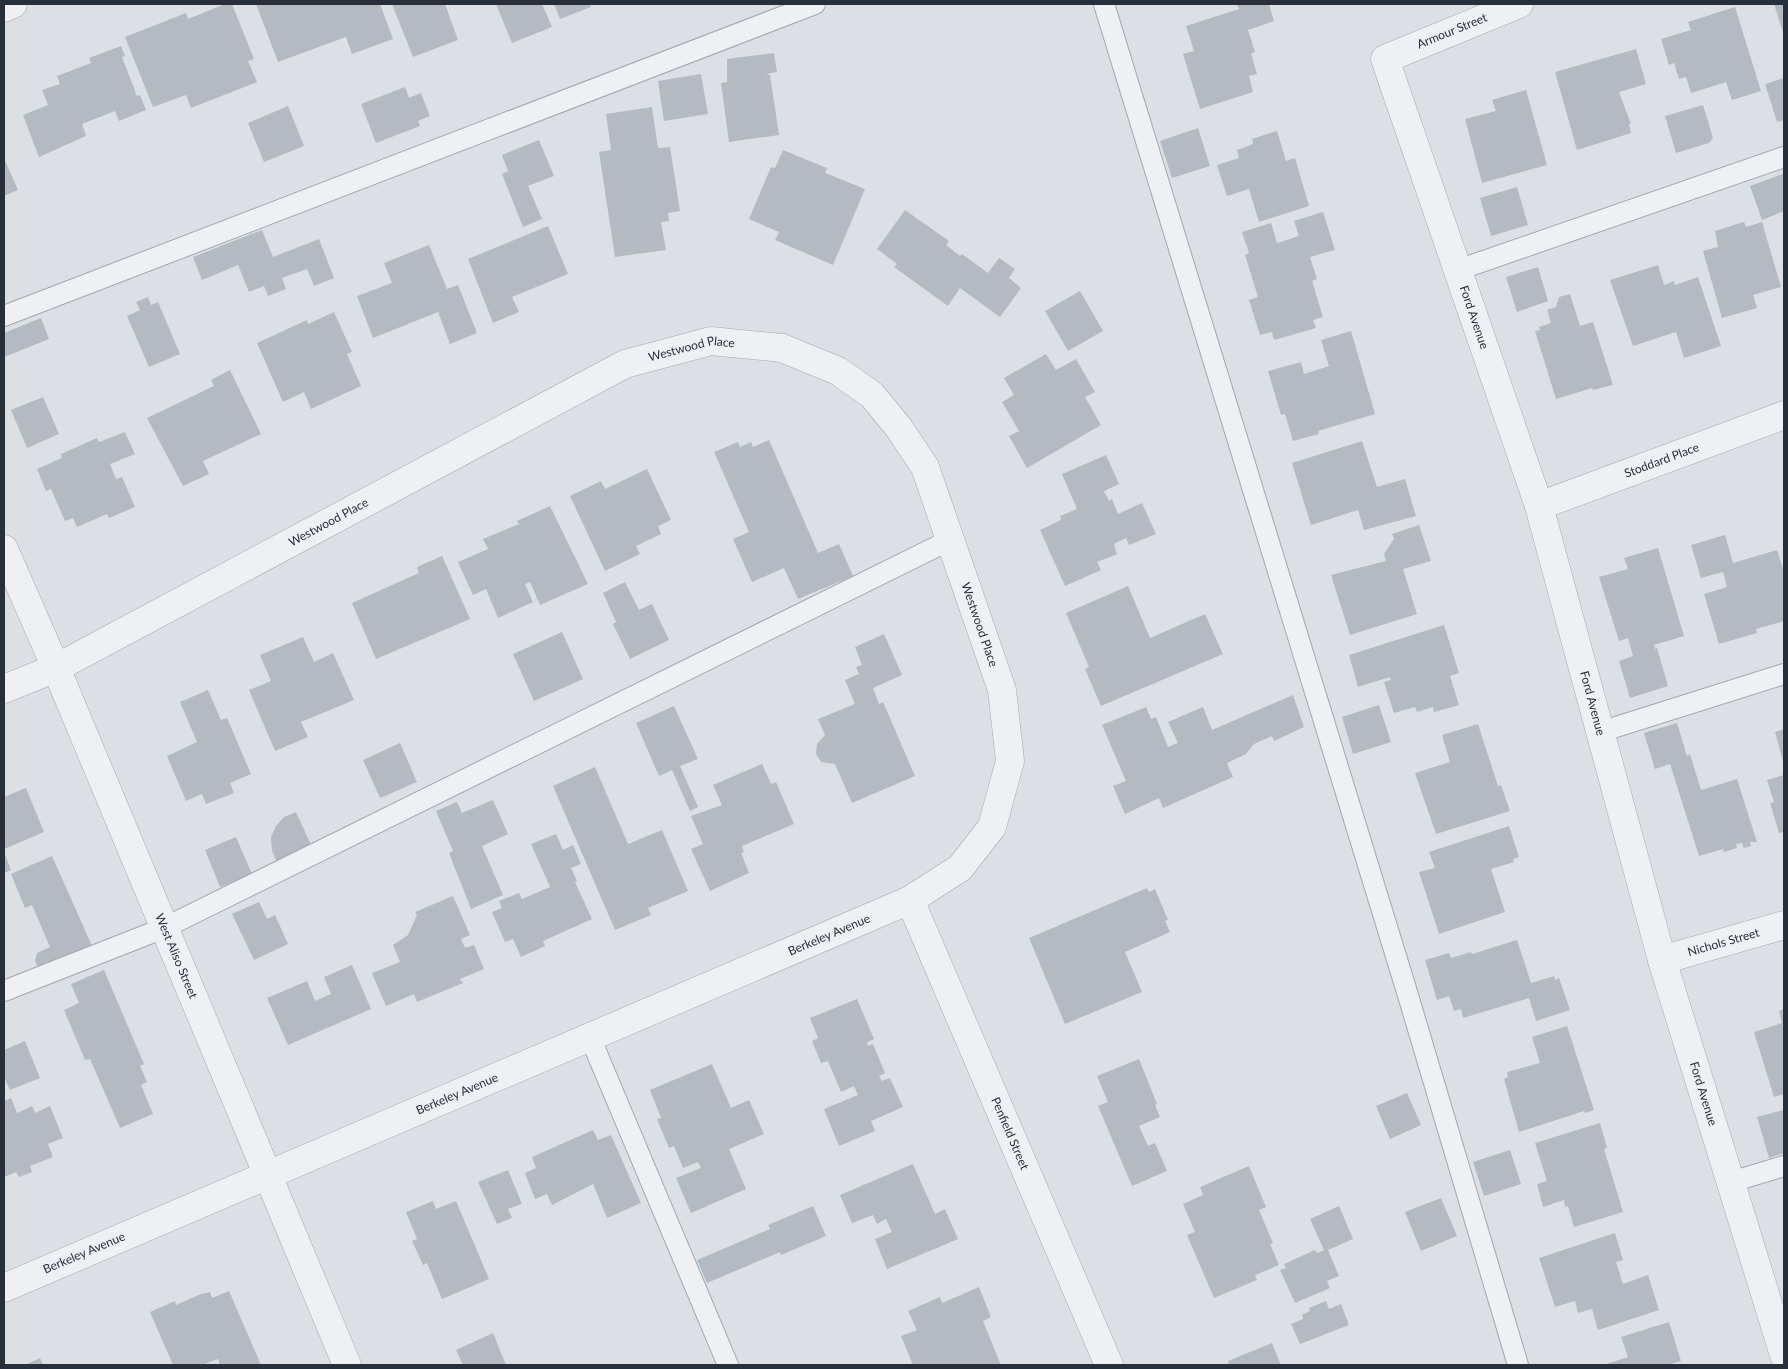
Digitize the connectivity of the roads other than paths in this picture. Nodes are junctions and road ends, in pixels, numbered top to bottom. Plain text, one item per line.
1 (13, 4) edge
2 (815, 4) edge
3 (1104, 4) edge
4 (1519, 4) edge
5 (4, 8) edge
6 (1385, 59) joint
7 (1784, 156) edge
8 (1458, 270) junction
9 (4, 316) edge
10 (1784, 415) edge
11 (1539, 506) junction
12 (950, 540) junction
13 (4, 549) edge
14 (56, 668) junction
15 (1784, 674) edge
16 (4, 689) edge
17 (1600, 732) junction
18 (910, 900) junction
19 (1784, 925) edge
20 (164, 928) junction
21 (1662, 960) junction
22 (4, 991) edge
23 (590, 1037) junction
24 (1784, 1166) edge
25 (266, 1174) junction
26 (1731, 1182) junction
27 (4, 1288) edge
28 (1784, 1355) edge
29 (347, 1365) edge
30 (728, 1365) edge
31 (1109, 1365) edge
32 (1518, 1365) edge

1 - 5 street
2 - 9 lane
3 - 32 lane
4 - 6 street, Armour Street
6 - 8 street, Ford Avenue
7 - 8 lane
8 - 11 street, Ford Avenue
10 - 11 street, Stoddard Place
11 - 17 street, Ford Avenue
12 - 14 street, Westwood Place
12 - 18 street, Westwood Place
12 - 20 lane
13 - 14 street, West Aliso Street
14 - 16 street, Westwood Place
14 - 20 street, West Aliso Street
15 - 17 lane
17 - 21 street, Ford Avenue
18 - 23 street, Berkeley Avenue
18 - 31 street, Penfield Street
19 - 21 street, Nichols Street
20 - 22 lane
20 - 25 street, West Aliso Street
21 - 26 street, Ford Avenue
23 - 25 street, Berkeley Avenue
23 - 30 lane
24 - 26 lane
25 - 27 street, Berkeley Avenue
25 - 29 street, West Aliso Street
26 - 28 street, Ford Avenue

